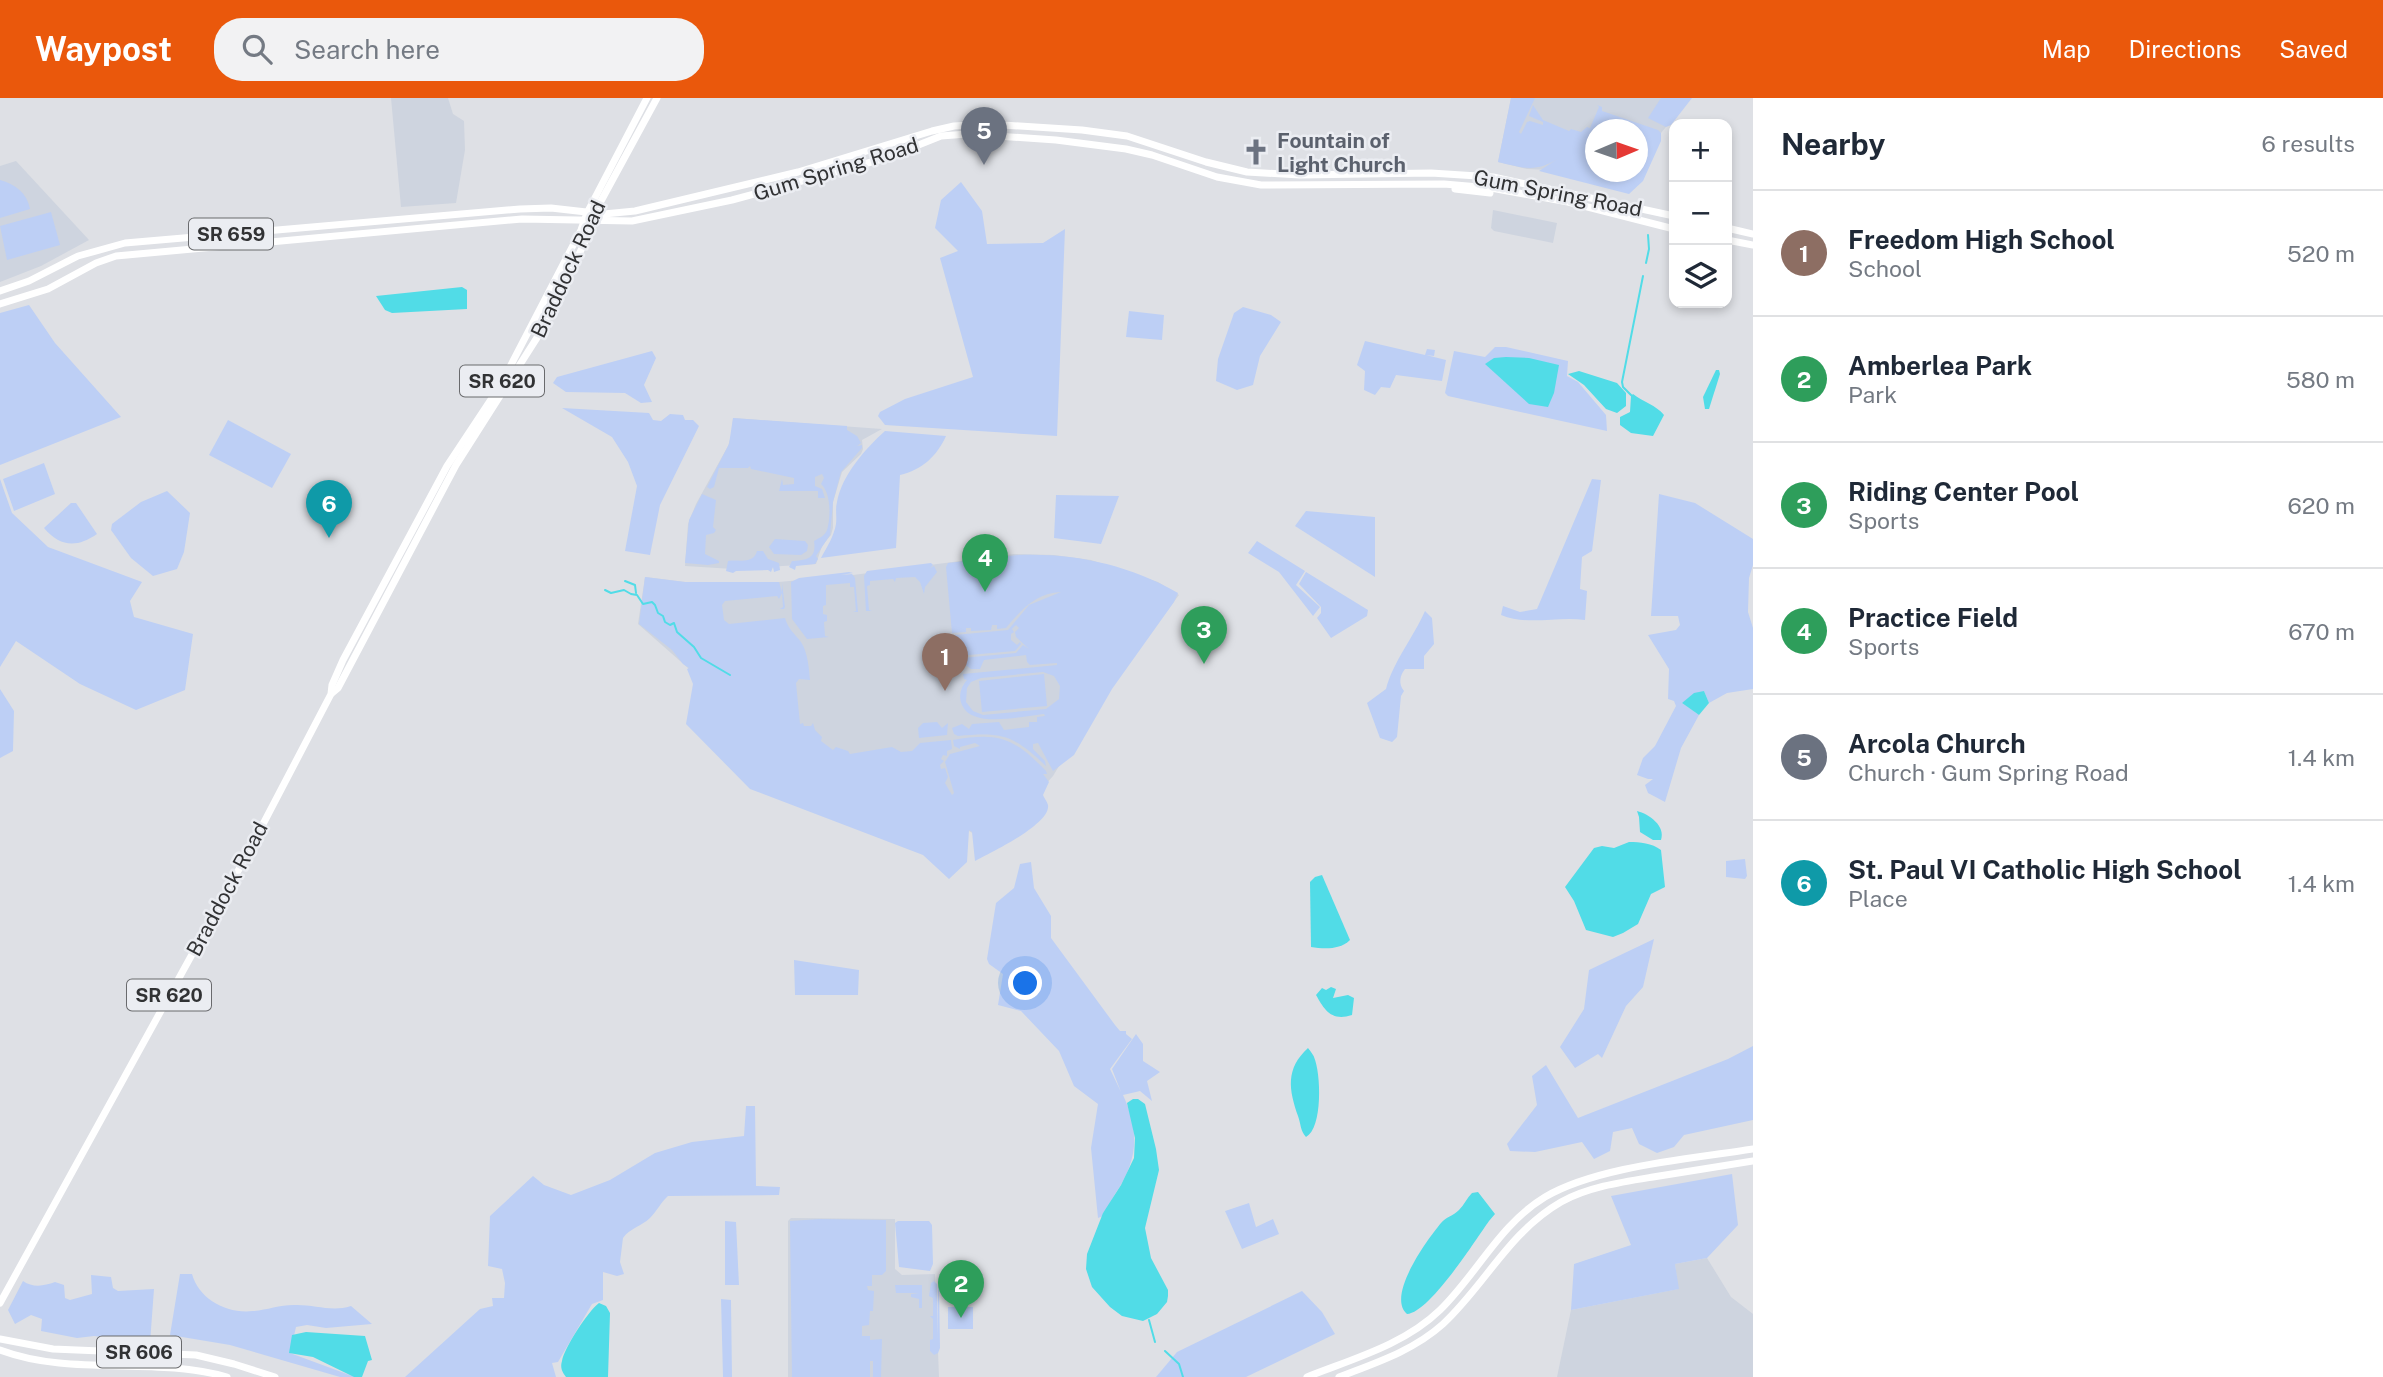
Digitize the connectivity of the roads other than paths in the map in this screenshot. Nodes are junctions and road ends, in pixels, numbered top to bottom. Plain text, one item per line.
1 (647, 98) edge
2 (657, 98) edge
3 (640, 112) junction
4 (630, 148) junction
5 (1423, 185) junction
6 (1490, 193) dead end
7 (1669, 215) edge
8 (589, 217) junction
9 (1669, 228) edge
10 (1732, 229) edge
11 (1753, 234) edge
12 (1732, 241) edge
13 (1753, 245) edge
14 (0, 291) edge
15 (0, 304) edge
16 (535, 318) junction
17 (515, 374) junction
18 (331, 694) junction
19 (1753, 1149) edge
20 (1753, 1161) edge
21 (0, 1303) edge
22 (0, 1339) edge
23 (1395, 1342) junction
24 (0, 1350) edge
25 (1364, 1354) junction
26 (1368, 1366) junction
27 (227, 1377) edge
28 (275, 1377) edge
29 (1307, 1377) edge
30 (1339, 1377) edge

1 - 3 main road, Braddock Road
2 - 4 main road, Braddock Road / SR 620
3 - 4 main road
3 - 8 main road, Braddock Road
4 - 8 main road, Braddock Road / SR 620
5 - 6 main road
5 - 8 main road, Gum Spring Road / SR 659
5 - 9 main road, Gum Spring Road / SR 659
7 - 8 main road, Gum Spring Road / SR 659
8 - 14 main road, Gum Spring Road / SR 659
8 - 15 main road, Gum Spring Road / SR 659
8 - 16 main road, Braddock Road / SR 620
8 - 17 main road, Braddock Road / SR 620
10 - 11 main road
12 - 13 main road
16 - 17 main road
16 - 18 main road, Braddock Road / SR 620
17 - 18 main road, Braddock Road / SR 620
18 - 21 main road, Braddock Road / SR 620
19 - 23 main road
20 - 26 main road
22 - 28 main road, SR 606
23 - 25 main road
23 - 26 main road
24 - 27 main road, SR 606
25 - 29 main road
25 - 30 main road
26 - 30 main road

